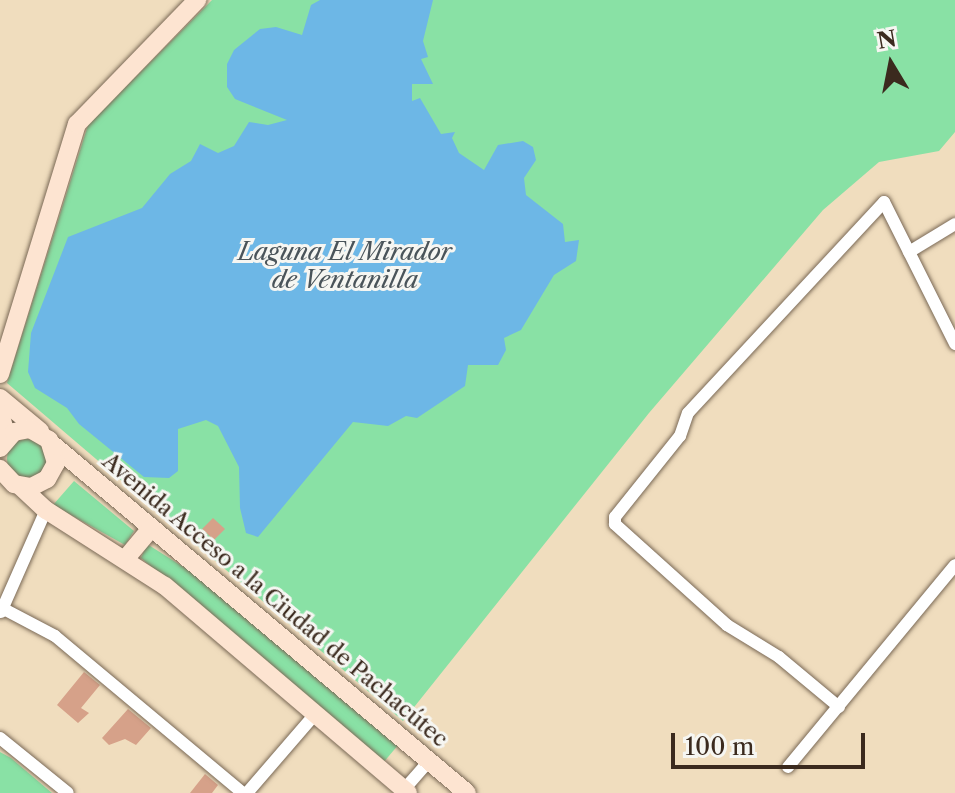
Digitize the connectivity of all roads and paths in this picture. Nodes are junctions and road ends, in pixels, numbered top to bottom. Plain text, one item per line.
1 (197, 0) edge
2 (955, 224) edge
3 (909, 252) junction
4 (955, 311) edge
5 (942, 318) junction
6 (955, 344) edge
7 (0, 374) edge
8 (0, 398) edge
9 (0, 413) edge
10 (49, 440) junction
11 (2, 443) edge
12 (0, 469) edge
13 (12, 485) edge
14 (46, 510) junction
15 (151, 528) junction
16 (127, 557) junction
17 (955, 565) edge
18 (1, 610) edge
19 (839, 707) junction
20 (316, 713) junction
21 (0, 738) edge
22 (429, 761) junction
23 (788, 767) dead end
24 (404, 792) edge
25 (68, 793) edge
26 (245, 793) edge
27 (467, 793) edge

1 - 7 main road
2 - 3 street
3 - 5 street
3 - 19 street
4 - 5 street
5 - 6 street
8 - 10 main road, Avenida Acceso a la Ciudad de Pachacútec
9 - 11 main road
10 - 11 main road
10 - 13 main road
10 - 15 main road, Avenida Acceso a la Ciudad de Pachacútec
12 - 13 main road
13 - 14 main road
14 - 16 main road
14 - 18 street
15 - 16 main road
15 - 22 main road, Avenida Acceso a la Ciudad de Pachacútec
16 - 20 main road
17 - 19 street
18 - 26 street
19 - 23 street
20 - 24 main road
20 - 26 street
21 - 25 street
22 - 24 street
22 - 27 main road, Avenida Acceso a la Ciudad de Pachacútec

